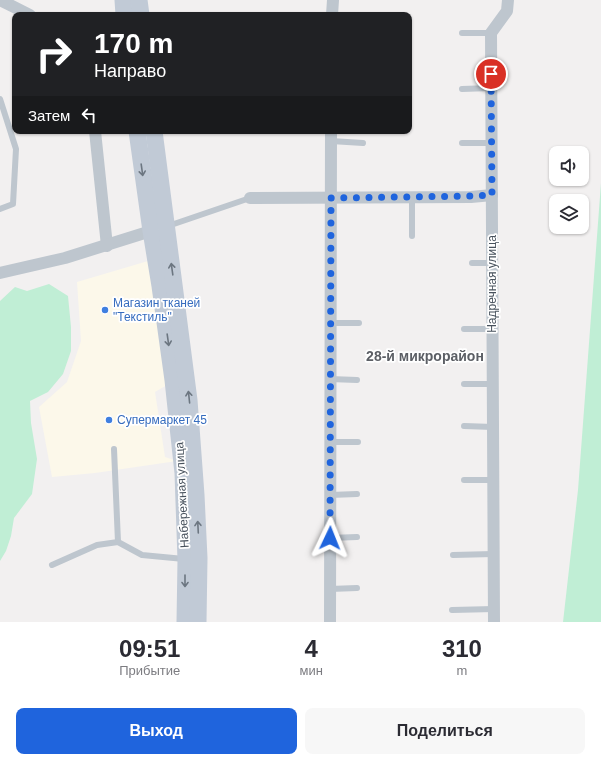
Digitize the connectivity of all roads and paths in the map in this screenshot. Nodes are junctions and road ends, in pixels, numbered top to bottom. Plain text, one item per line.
1 (0, 0) edge
2 (123, 0) edge
3 (140, 0) edge
4 (333, 0) edge
5 (508, 0) edge
6 (24, 12) edge
7 (124, 12) edge
8 (141, 12) edge
9 (332, 12) edge
10 (462, 33) dead end
11 (491, 33) junction
12 (491, 88) junction
13 (462, 89) dead end
14 (0, 99) edge
15 (95, 134) edge
16 (138, 134) edge
17 (154, 134) edge
18 (331, 136) edge
19 (363, 143) dead end
20 (462, 143) dead end
21 (492, 144) junction
22 (492, 195) junction
23 (412, 197) junction
24 (250, 198) joint
25 (331, 198) junction
26 (0, 209) edge
27 (159, 229) junction
28 (412, 236) dead end
29 (107, 246) junction
30 (472, 263) dead end
31 (492, 263) junction
32 (0, 273) edge
33 (331, 323) junction
34 (359, 323) dead end
35 (464, 329) dead end
36 (493, 329) junction
37 (330, 379) junction
38 (357, 380) dead end
39 (464, 384) dead end
40 (493, 384) junction
41 (464, 426) dead end
42 (493, 426) junction
43 (330, 442) junction
44 (358, 442) dead end
45 (114, 449) dead end
46 (464, 480) dead end
47 (493, 480) junction
48 (357, 494) dead end
49 (330, 495) junction
50 (357, 537) dead end
51 (330, 538) junction
52 (118, 542) junction
53 (493, 554) junction
54 (453, 555) dead end
55 (192, 559) junction
56 (52, 565) dead end
57 (357, 588) dead end
58 (330, 589) junction
59 (452, 610) dead end
60 (494, 610) junction
61 (185, 622) edge
62 (198, 622) edge
63 (330, 622) edge
64 (494, 622) edge

1 - 6 street
2 - 7 main road
3 - 8 main road
4 - 9 street
5 - 11 street
10 - 11 lane
11 - 12 street, Надречная улица
12 - 13 lane
12 - 21 street, Надречная улица
14 - 26 lane
15 - 29 street
16 -> 27 main road, Набережная улица
17 - 27 main road, Набережная улица
18 - 19 lane
18 - 25 street
20 - 21 lane
21 - 22 street, Надречная улица
22 - 23 street
22 - 31 street, Надречная улица
23 - 25 street
23 - 28 lane
24 - 25 street
24 - 27 lane
25 - 33 street
27 - 29 street
27 - 55 main road, Набережная улица
29 - 32 street
30 - 31 lane
31 - 36 street, Надречная улица
33 - 34 lane
33 - 37 street
35 - 36 lane
36 - 40 street, Надречная улица
37 - 38 lane
37 - 43 street
39 - 40 lane
40 - 42 street, Надречная улица
41 - 42 lane
42 - 47 street, Надречная улица
43 - 44 lane
43 - 49 street
45 - 52 lane
46 - 47 lane
47 - 53 street, Надречная улица
48 - 49 lane
49 - 51 street
50 - 51 lane
51 - 58 street
52 - 55 lane
52 - 56 lane
53 - 54 lane
53 - 60 street, Надречная улица
55 -> 61 main road, Набережная улица
55 - 62 main road, Набережная улица
57 - 58 lane
58 - 63 street
59 - 60 lane
60 - 64 street, Надречная улица

